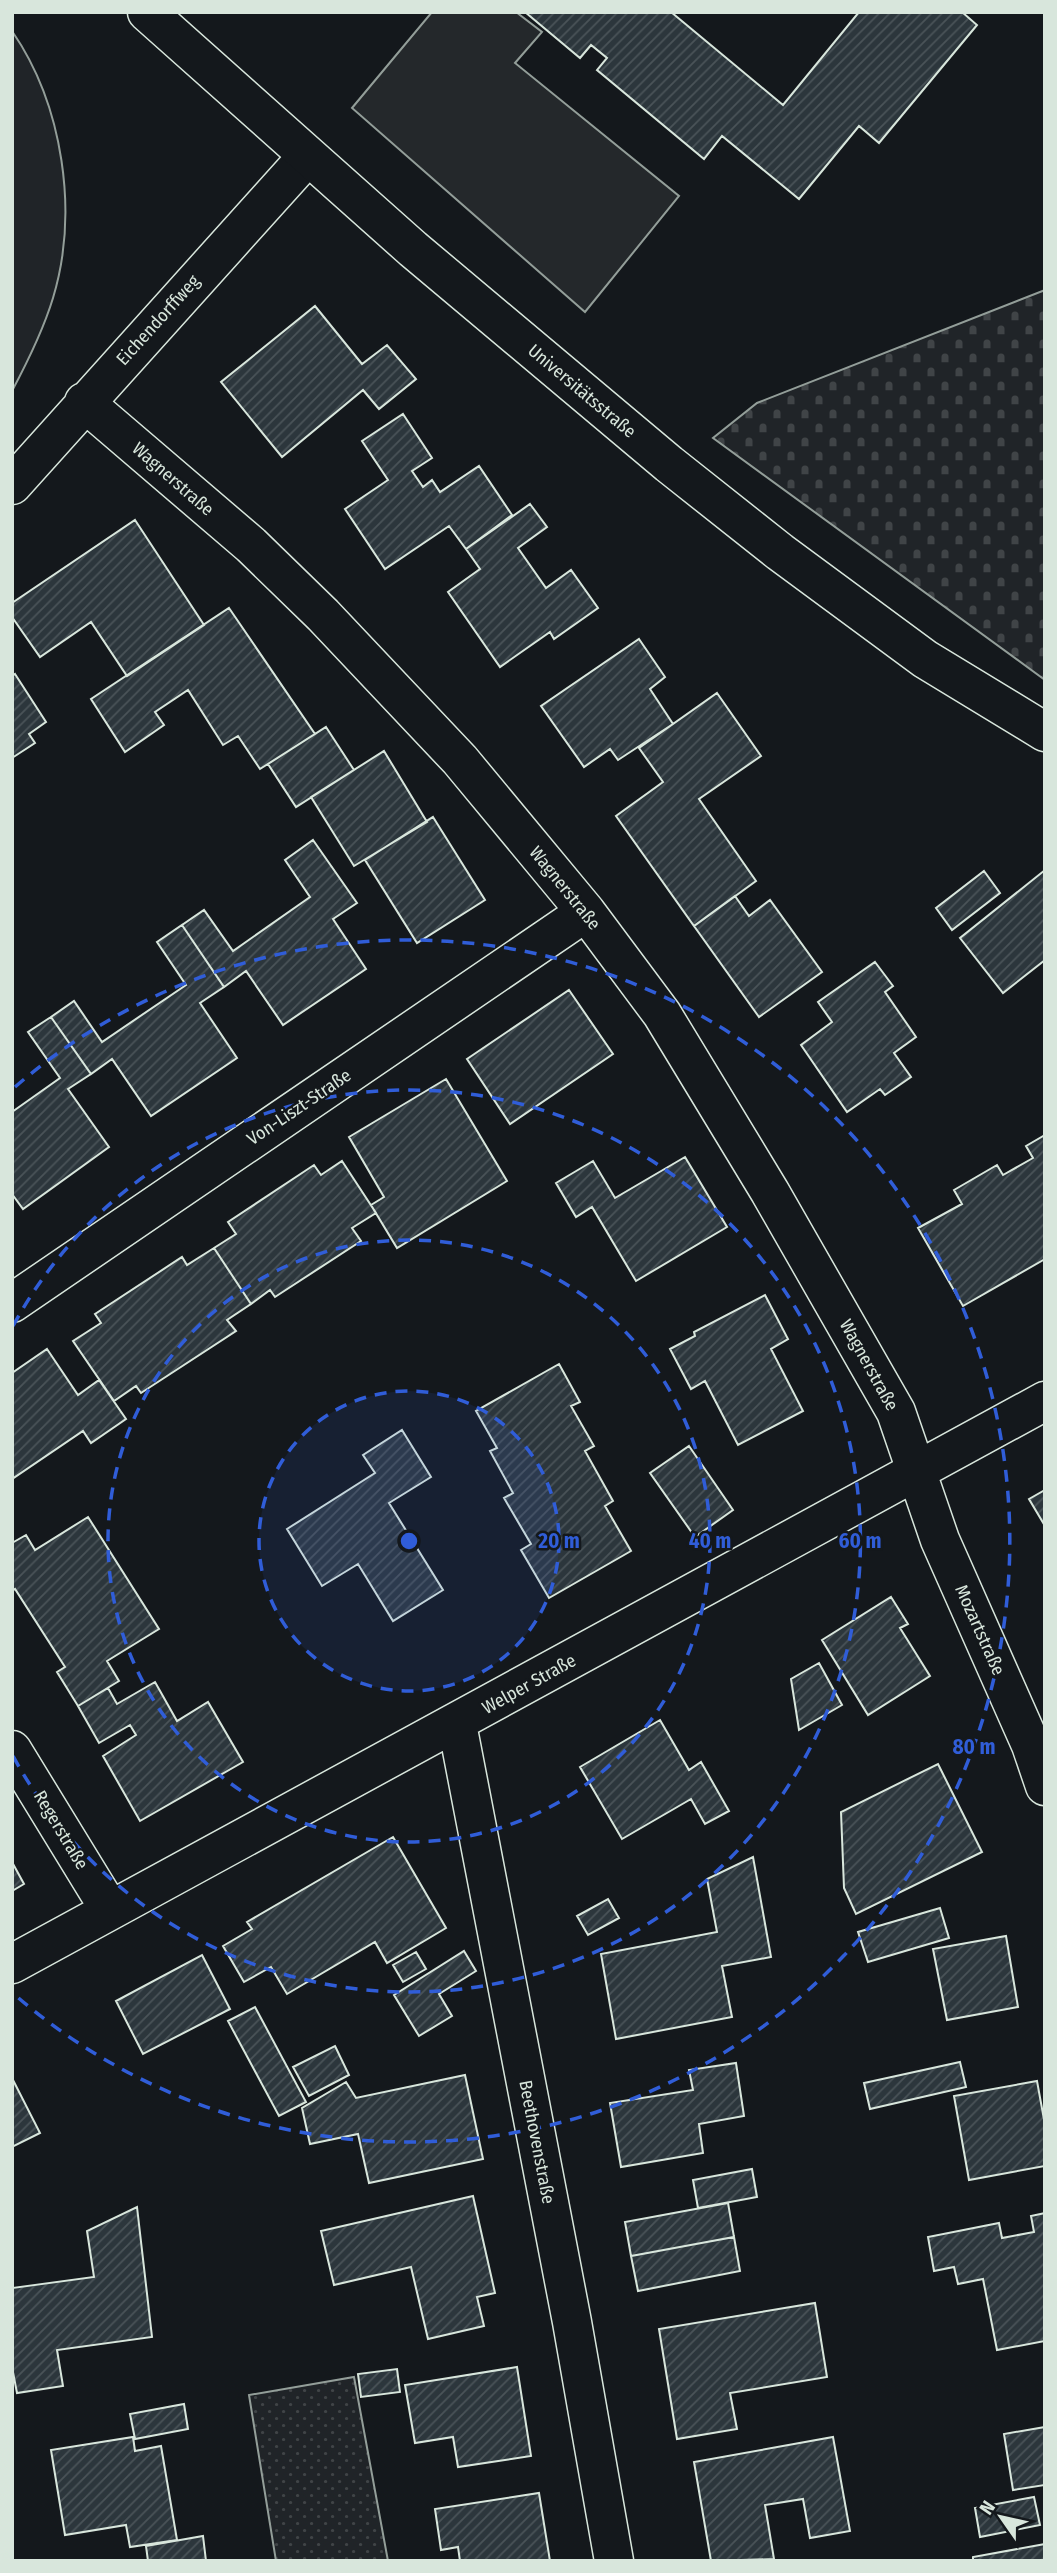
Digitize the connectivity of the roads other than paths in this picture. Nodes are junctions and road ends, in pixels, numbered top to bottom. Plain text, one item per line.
1 (147, 12) edge
2 (307, 157) junction
3 (84, 402) junction
4 (12, 485) edge
5 (1045, 732) edge
6 (586, 912) junction
7 (12, 1303) edge
8 (1045, 1401) edge
9 (918, 1472) junction
10 (457, 1724) junction
11 (12, 1750) edge
12 (1045, 1786) edge
13 (110, 1910) junction
14 (12, 1964) edge
15 (614, 2561) edge

1 - 2 street, Universitätsstraße
2 - 3 street, Eichendorffweg
2 - 5 street, Universitätsstraße
3 - 4 street, Eichendorffweg
3 - 6 street, Wagnerstraße
6 - 7 street, Von-Liszt-Straße
6 - 9 street, Wagnerstraße
8 - 9 street, Welper Straße
9 - 10 street, Welper Straße
9 - 12 street, Mozartstraße
10 - 13 street, Welper Straße
10 - 15 street, Beethovenstraße
11 - 13 street, Regerstraße
13 - 14 street, Welper Straße

